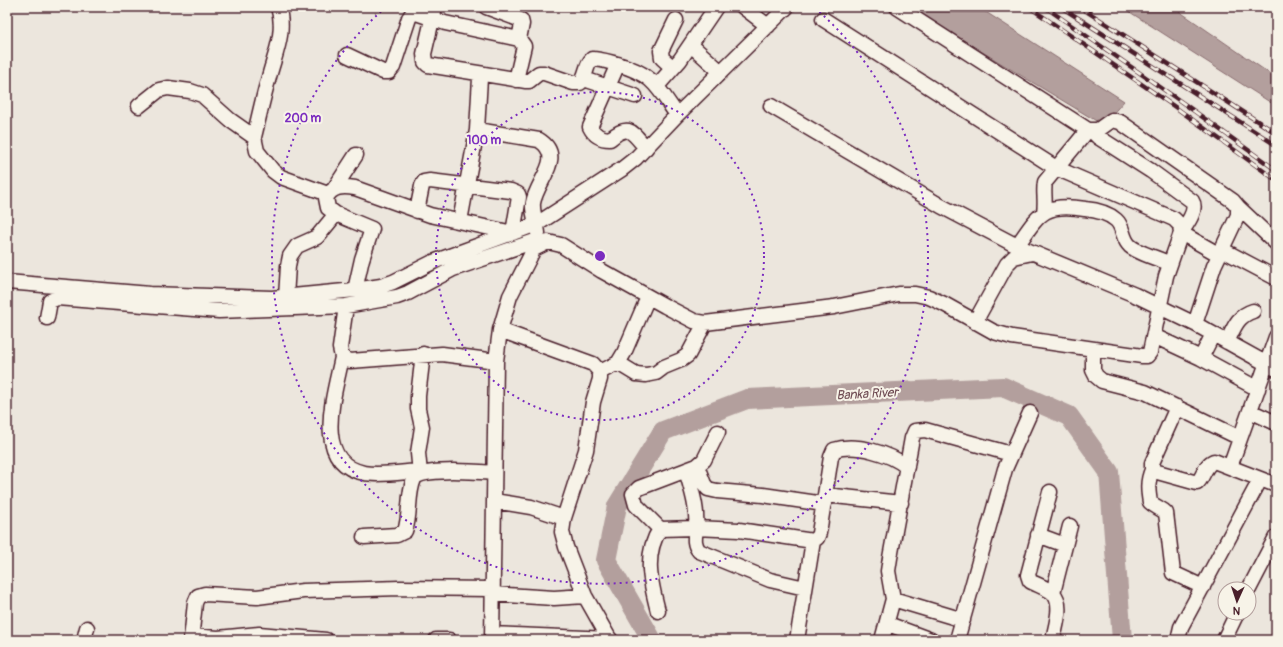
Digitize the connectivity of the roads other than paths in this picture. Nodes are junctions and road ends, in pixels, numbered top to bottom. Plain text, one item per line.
1 (278, 7) edge
2 (486, 7) edge
3 (716, 7) edge
4 (744, 7) edge
5 (787, 7) edge
6 (897, 7) edge
7 (426, 11) edge
8 (823, 18) dead end
9 (676, 20) dead end
10 (768, 26) junction
11 (519, 39) junction
12 (691, 44) junction
13 (347, 55) dead end
14 (618, 64) junction
15 (673, 68) junction
16 (721, 72) junction
17 (484, 74) junction
18 (584, 79) junction
19 (516, 80) junction
20 (657, 86) junction
21 (608, 87) junction
22 (635, 96) dead end
23 (139, 106) dead end
24 (772, 106) dead end
25 (677, 115) junction
26 (477, 130) junction
27 (1091, 131) junction
28 (254, 137) junction
29 (646, 148) junction
30 (356, 155) dead end
31 (1056, 168) junction
32 (467, 185) junction
33 (331, 192) junction
34 (1238, 208) junction
35 (417, 211) junction
36 (1044, 212) junction
37 (336, 214) junction
38 (460, 221) junction
39 (537, 224) junction
40 (514, 233) junction
41 (1181, 233) junction
42 (539, 243) junction
43 (1276, 243) edge
44 (1017, 246) junction
45 (1220, 251) junction
46 (1032, 253) junction
47 (1170, 263) junction
48 (1276, 278) edge
49 (7, 282) edge
50 (355, 290) junction
51 (648, 297) junction
52 (286, 298) junction
53 (346, 306) junction
54 (1160, 307) junction
55 (1253, 311) dead end
56 (47, 318) dead end
57 (975, 322) junction
58 (705, 323) junction
59 (1195, 324) junction
60 (500, 330) junction
61 (1154, 333) junction
62 (1213, 334) junction
63 (1276, 337) edge
64 (1228, 342) junction
65 (1093, 349) junction
66 (422, 354) junction
67 (342, 356) junction
68 (1201, 358) junction
69 (496, 361) junction
70 (618, 363) junction
71 (1272, 367) edge
72 (600, 372) junction
73 (1258, 389) junction
74 (1177, 407) junction
75 (1250, 411) junction
76 (1030, 413) dead end
77 (1276, 423) edge
78 (718, 432) dead end
79 (1240, 438) junction
80 (1011, 454) junction
81 (907, 467) junction
82 (1230, 467) junction
83 (691, 468) junction
84 (1152, 470) junction
85 (419, 472) junction
86 (494, 473) junction
87 (1260, 480) junction
88 (1276, 485) edge
89 (1050, 492) dead end
90 (824, 500) junction
91 (494, 501) junction
92 (901, 503) junction
93 (564, 518) junction
94 (1070, 526) dead end
95 (696, 528) junction
96 (660, 529) junction
97 (1038, 535) junction
98 (364, 537) dead end
99 (1276, 537) edge
100 (812, 541) junction
101 (1065, 545) junction
102 (1253, 581) edge
103 (1203, 587) junction
104 (805, 588) junction
105 (492, 591) junction
106 (1053, 593) junction
107 (585, 596) junction
108 (893, 599) junction
109 (658, 612) dead end
110 (963, 620) junction
111 (1233, 621) edge
112 (888, 624) junction
113 (492, 637) edge
114 (191, 638) edge
115 (610, 639) edge
116 (326, 640) edge
117 (436, 640) edge
118 (449, 640) edge
119 (796, 640) edge
120 (882, 640) edge
121 (931, 640) edge
122 (957, 640) edge
123 (1053, 640) edge
124 (1178, 640) edge
125 (1224, 640) edge

1 - 28 street
2 - 11 street
3 - 12 street
4 - 10 street
5 - 10 street
6 - 27 street
7 - 11 street
7 - 13 street
7 - 17 street
8 - 31 street
9 - 15 street
10 - 16 street
11 - 19 street
12 - 15 street
12 - 16 street
14 - 18 street
14 - 20 street
14 - 21 street
15 - 20 street
16 - 25 street
17 - 19 street
17 - 26 street
18 - 19 street
18 - 21 street
20 - 25 street
21 - 22 street
21 - 29 street
23 - 28 street
24 - 44 street
25 - 29 street
26 - 32 street
26 - 39 street
27 - 31 street
27 - 34 street
27 - 41 street
28 - 33 street
29 - 39 street
30 - 33 street
31 - 36 street
31 - 41 street
32 - 35 street
32 - 38 street
32 - 40 street
33 - 35 street
33 - 37 street
34 - 43 street
34 - 45 street
35 - 38 street
36 - 44 street
36 - 47 street
37 - 50 street
37 - 52 street
38 - 40 street
39 - 40 street
39 - 42 street
40 - 50 street
41 - 45 street
41 - 47 street
42 - 51 street
42 - 53 street
42 - 60 street
44 - 46 street
45 - 48 street
45 - 59 street
46 - 54 street
46 - 57 street
47 - 54 street
49 - 52 street
50 - 52 street
51 - 58 street
51 - 70 street
53 - 56 street
53 - 67 street
54 - 59 street
54 - 61 street
55 - 64 street
57 - 58 street
57 - 65 street
58 - 70 street
59 - 62 street
60 - 69 street
60 - 72 street
61 - 65 street
61 - 68 street
62 - 64 street
62 - 68 street
63 - 71 street
64 - 71 street
65 - 74 street
66 - 67 street
66 - 69 street
66 - 85 street
67 - 85 street
68 - 73 street
69 - 86 street
70 - 72 street
71 - 73 street
72 - 93 street
73 - 75 street
74 - 79 street
74 - 84 street
75 - 77 street
75 - 79 street
76 - 80 street
78 - 83 street
79 - 82 street
80 - 81 street
80 - 110 street
81 - 90 street
81 - 92 street
82 - 84 street
82 - 87 street
83 - 90 street
83 - 95 street
83 - 96 street
84 - 103 street
85 - 86 street
85 - 98 street
86 - 91 street
87 - 88 street
87 - 103 street
89 - 97 street
90 - 92 street
90 - 100 street
91 - 93 street
91 - 105 street
92 - 108 street
93 - 107 street
94 - 101 street
95 - 96 street
95 - 100 street
95 - 104 street
96 - 109 street
97 - 101 street
97 - 106 street
99 - 102 street
100 - 104 street
101 - 106 street
103 - 124 street
104 - 119 street
105 - 107 street
105 - 113 street
105 - 114 street
106 - 123 street
107 - 115 street
108 - 110 street
108 - 112 street
110 - 122 street
111 - 125 street
112 - 120 street
112 - 121 street
113 - 115 street
114 - 116 street
117 - 118 street

